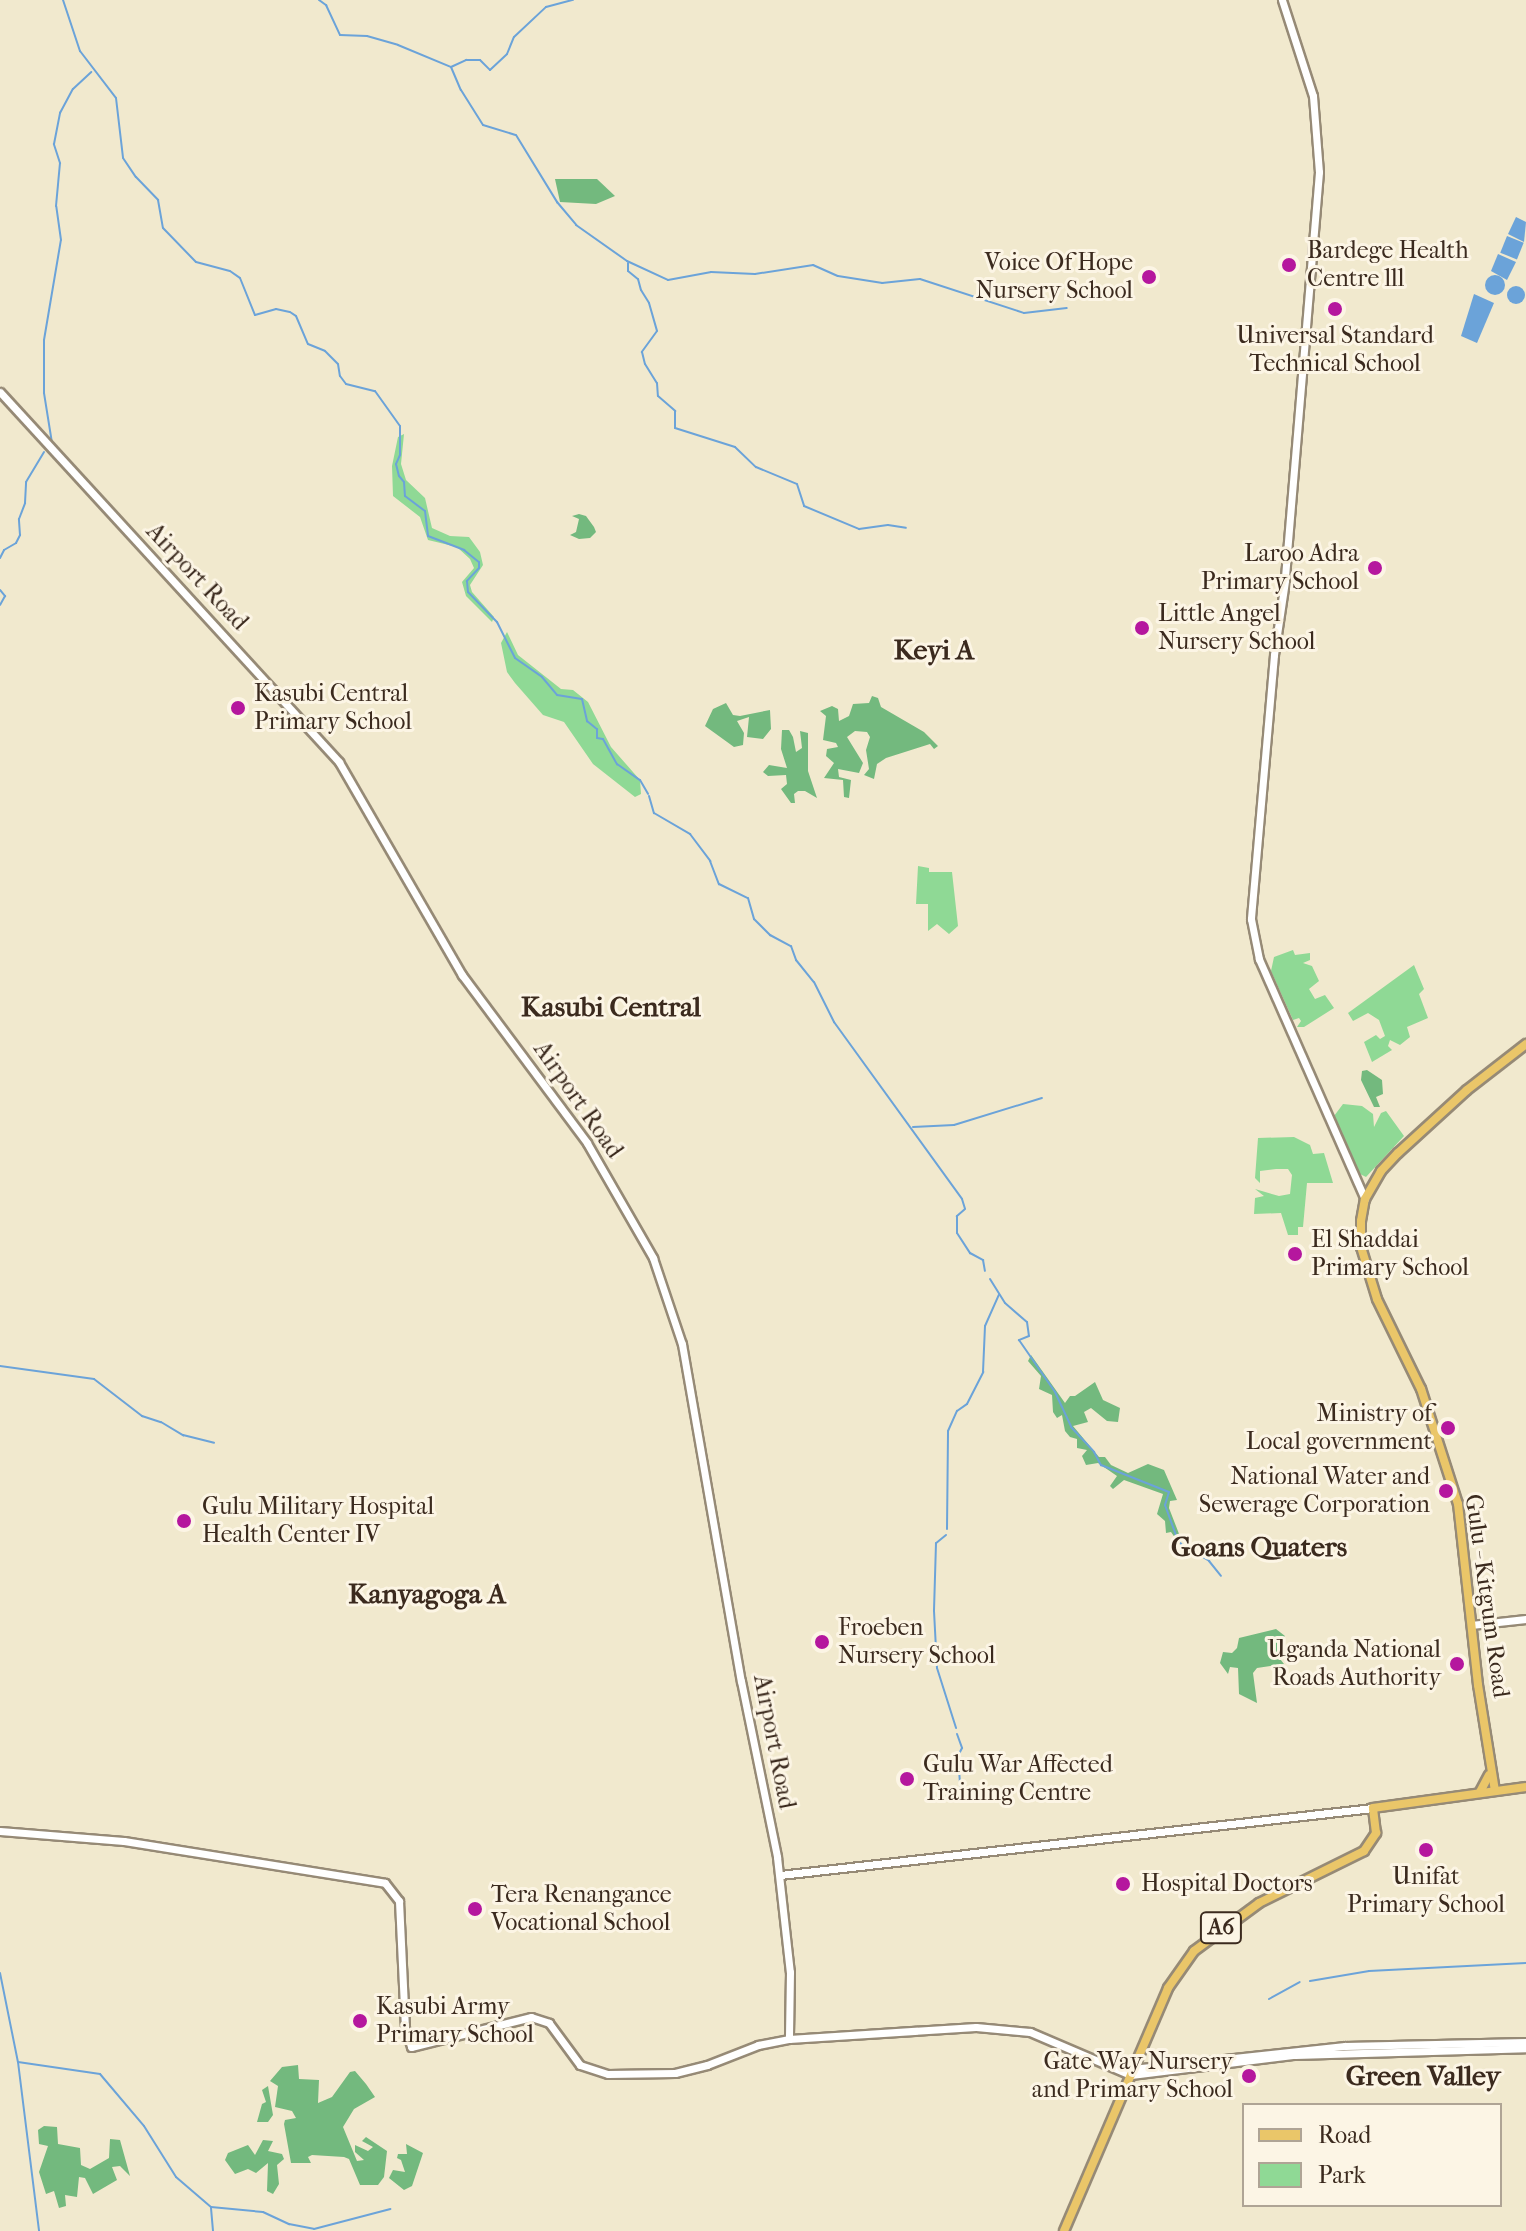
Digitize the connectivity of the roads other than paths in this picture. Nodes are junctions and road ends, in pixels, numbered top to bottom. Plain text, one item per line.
1 (1282, 0) edge
2 (0, 392) edge
3 (1526, 1044) edge
4 (1365, 1199) junction
5 (1526, 1619) edge
6 (1471, 1625) junction
7 (1492, 1777) junction
8 (1526, 1787) edge
9 (1507, 1790) junction
10 (1493, 1791) junction
11 (1479, 1793) junction
12 (1373, 1808) junction
13 (0, 1831) edge
14 (780, 1875) junction
15 (789, 2039) junction
16 (1526, 2045) edge
17 (1130, 2071) junction
18 (1064, 2231) edge

1 - 4 street
2 - 14 street, Airport Road
3 - 4 main road, Gulu - Kitgum Road
4 - 6 main road, Gulu - Kitgum Road
5 - 6 street
6 - 7 main road, Gulu - Kitgum Road
7 - 9 main road
7 - 10 main road, Gulu - Kitgum Road
7 - 11 main road
8 - 9 main road
9 - 10 main road
10 - 11 main road
11 - 12 main road
12 - 14 street
12 - 17 main road, A6
13 - 15 street
14 - 15 street, Airport Road
15 - 17 street
16 - 17 street
17 - 18 main road, A6

